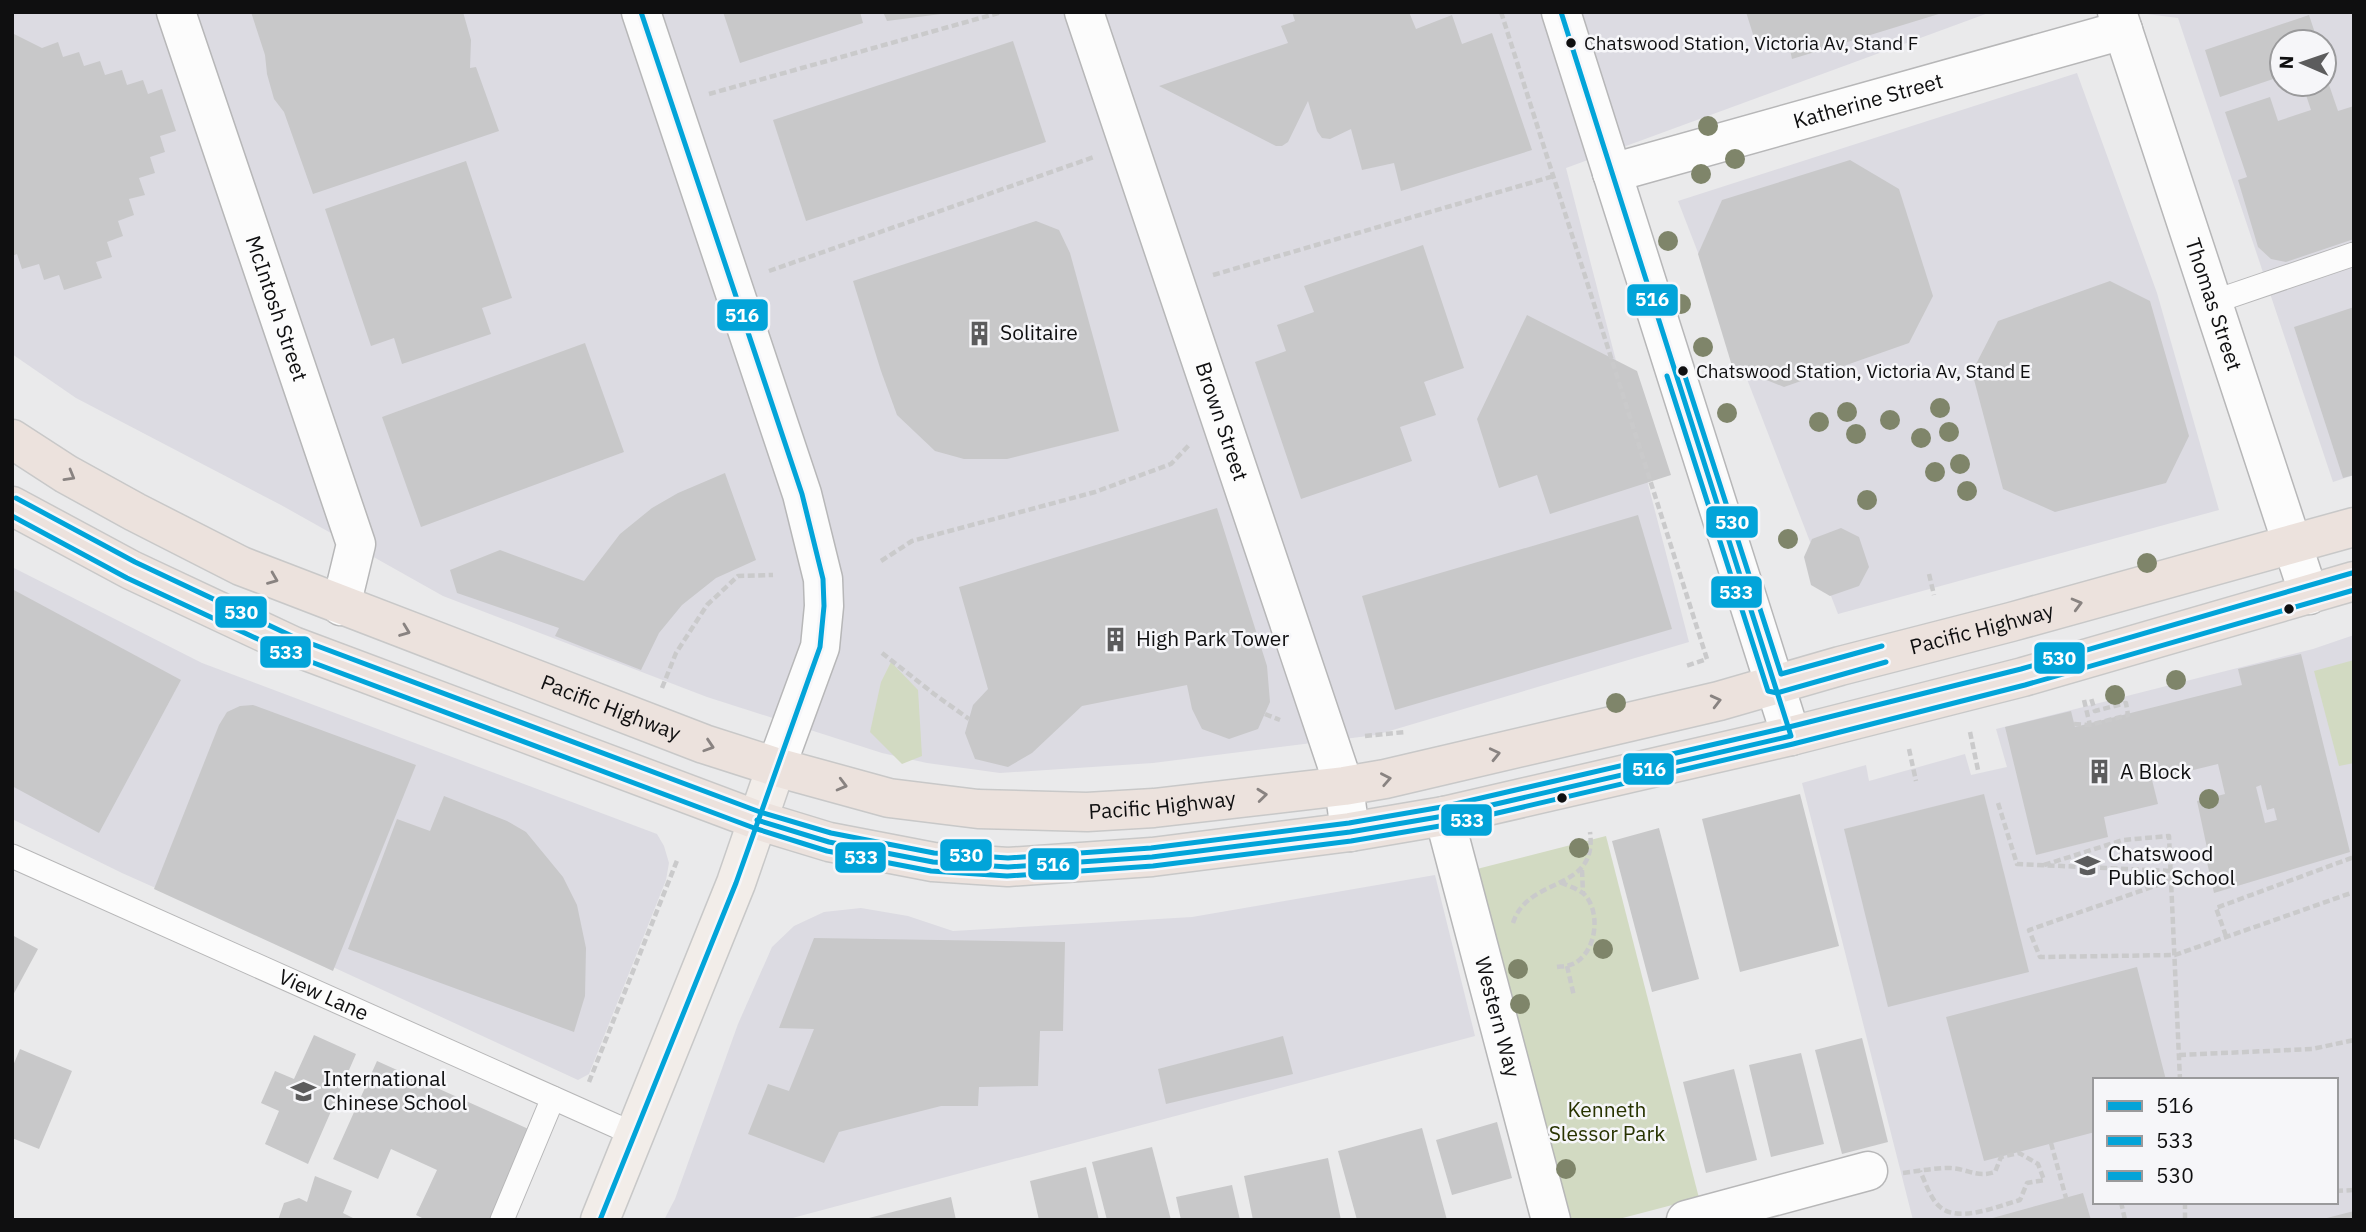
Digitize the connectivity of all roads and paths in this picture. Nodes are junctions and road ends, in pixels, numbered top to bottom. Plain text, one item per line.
1 (176, 12) edge
2 (641, 12) edge
3 (1002, 12) edge
4 (1084, 12) edge
5 (1501, 12) edge
6 (1561, 12) edge
7 (2120, 21) edge
8 (671, 105) junction
9 (1129, 145) junction
10 (1612, 173) junction
11 (1554, 176) junction
12 (2354, 254) edge
13 (732, 284) junction
14 (1176, 286) junction
15 (2213, 302) junction
16 (1220, 417) junction
17 (12, 439) edge
18 (12, 506) edge
19 (2354, 527) edge
20 (2294, 545) junction
21 (881, 561) dead end
22 (1929, 574) dead end
23 (773, 576) dead end
24 (2354, 581) edge
25 (1934, 595) dead end
26 (2309, 595) junction
27 (341, 606) junction
28 (882, 653) dead end
29 (1707, 659) dead end
30 (1775, 685) junction
31 (662, 689) dead end
32 (2091, 698) dead end
33 (2084, 700) dead end
34 (969, 719) dead end
35 (2074, 724) dead end
36 (2090, 725) junction
37 (1970, 732) dead end
38 (1791, 736) junction
39 (1909, 749) dead end
40 (776, 767) junction
41 (1978, 769) dead end
42 (1916, 781) dead end
43 (1344, 786) junction
44 (1998, 803) dead end
45 (1444, 816) junction
46 (757, 820) junction
47 (1350, 832) junction
48 (12, 856) edge
49 (2354, 857) edge
50 (678, 858) dead end
51 (2043, 865) junction
52 (1582, 869) dead end
53 (2172, 871) junction
54 (2172, 880) junction
55 (1560, 882) dead end
56 (2354, 892) edge
57 (1583, 894) junction
58 (2226, 936) junction
59 (2175, 955) junction
60 (1567, 966) junction
61 (1557, 967) dead end
62 (1574, 996) dead end
63 (2354, 1041) edge
64 (2179, 1055) junction
65 (2180, 1078) edge
66 (587, 1086) dead end
67 (553, 1098) junction
68 (636, 1135) junction
69 (2051, 1143) dead end
70 (1868, 1171) joint
71 (1920, 1171) junction
72 (2066, 1198) dead end
73 (502, 1220) edge
74 (600, 1220) edge
75 (1551, 1220) edge
76 (1686, 1220) edge

1 - 27 street, McIntosh Street
2 - 8 street
3 - 8 path
4 - 9 street, Brown Street
5 - 11 path
6 - 10 street
7 - 10 street, Katherine Street
7 - 15 street, Thomas Street
8 - 13 street
9 - 13 path
9 - 14 street, Brown Street
10 - 30 street
11 - 14 path
11 - 29 path
12 - 15 lane
13 - 40 street
14 - 16 street, Brown Street
15 - 20 street, Thomas Street
16 - 21 path
16 - 43 street, Brown Street
17 -> 27 highway, Pacific Highway
18 - 46 highway
19 - 20 highway, Pacific Highway
20 - 26 street, Thomas Street
30 -> 20 highway, Pacific Highway
22 - 25 path
23 - 31 path
24 - 26 highway
26 - 38 highway
27 -> 40 highway, Pacific Highway
28 - 34 path
30 - 38 street
43 -> 30 highway, Pacific Highway
32 - 36 path
33 - 36 path
35 - 36 path
37 - 41 path
38 - 45 highway
39 - 42 path
40 -> 43 highway, Pacific Highway
40 - 46 main road
43 - 47 street, Brown Street
44 - 51 path
45 - 47 highway
45 - 75 street, Western Way
46 - 47 highway
46 - 68 main road
48 - 67 lane, View Lane
49 - 58 path
50 - 66 path
51 - 53 path
51 - 53 path
52 - 57 path
53 - 54 path
54 - 59 path
54 - 59 path
55 - 57 path
56 - 58 path
57 - 60 path
58 - 59 path
59 - 64 path
60 - 61 path
60 - 62 path
63 - 64 path
64 - 65 path
67 - 68 lane, View Lane
67 - 73 lane
68 - 74 main road
69 - 72 path
70 - 71 path
70 - 76 street
71 - 71 path

